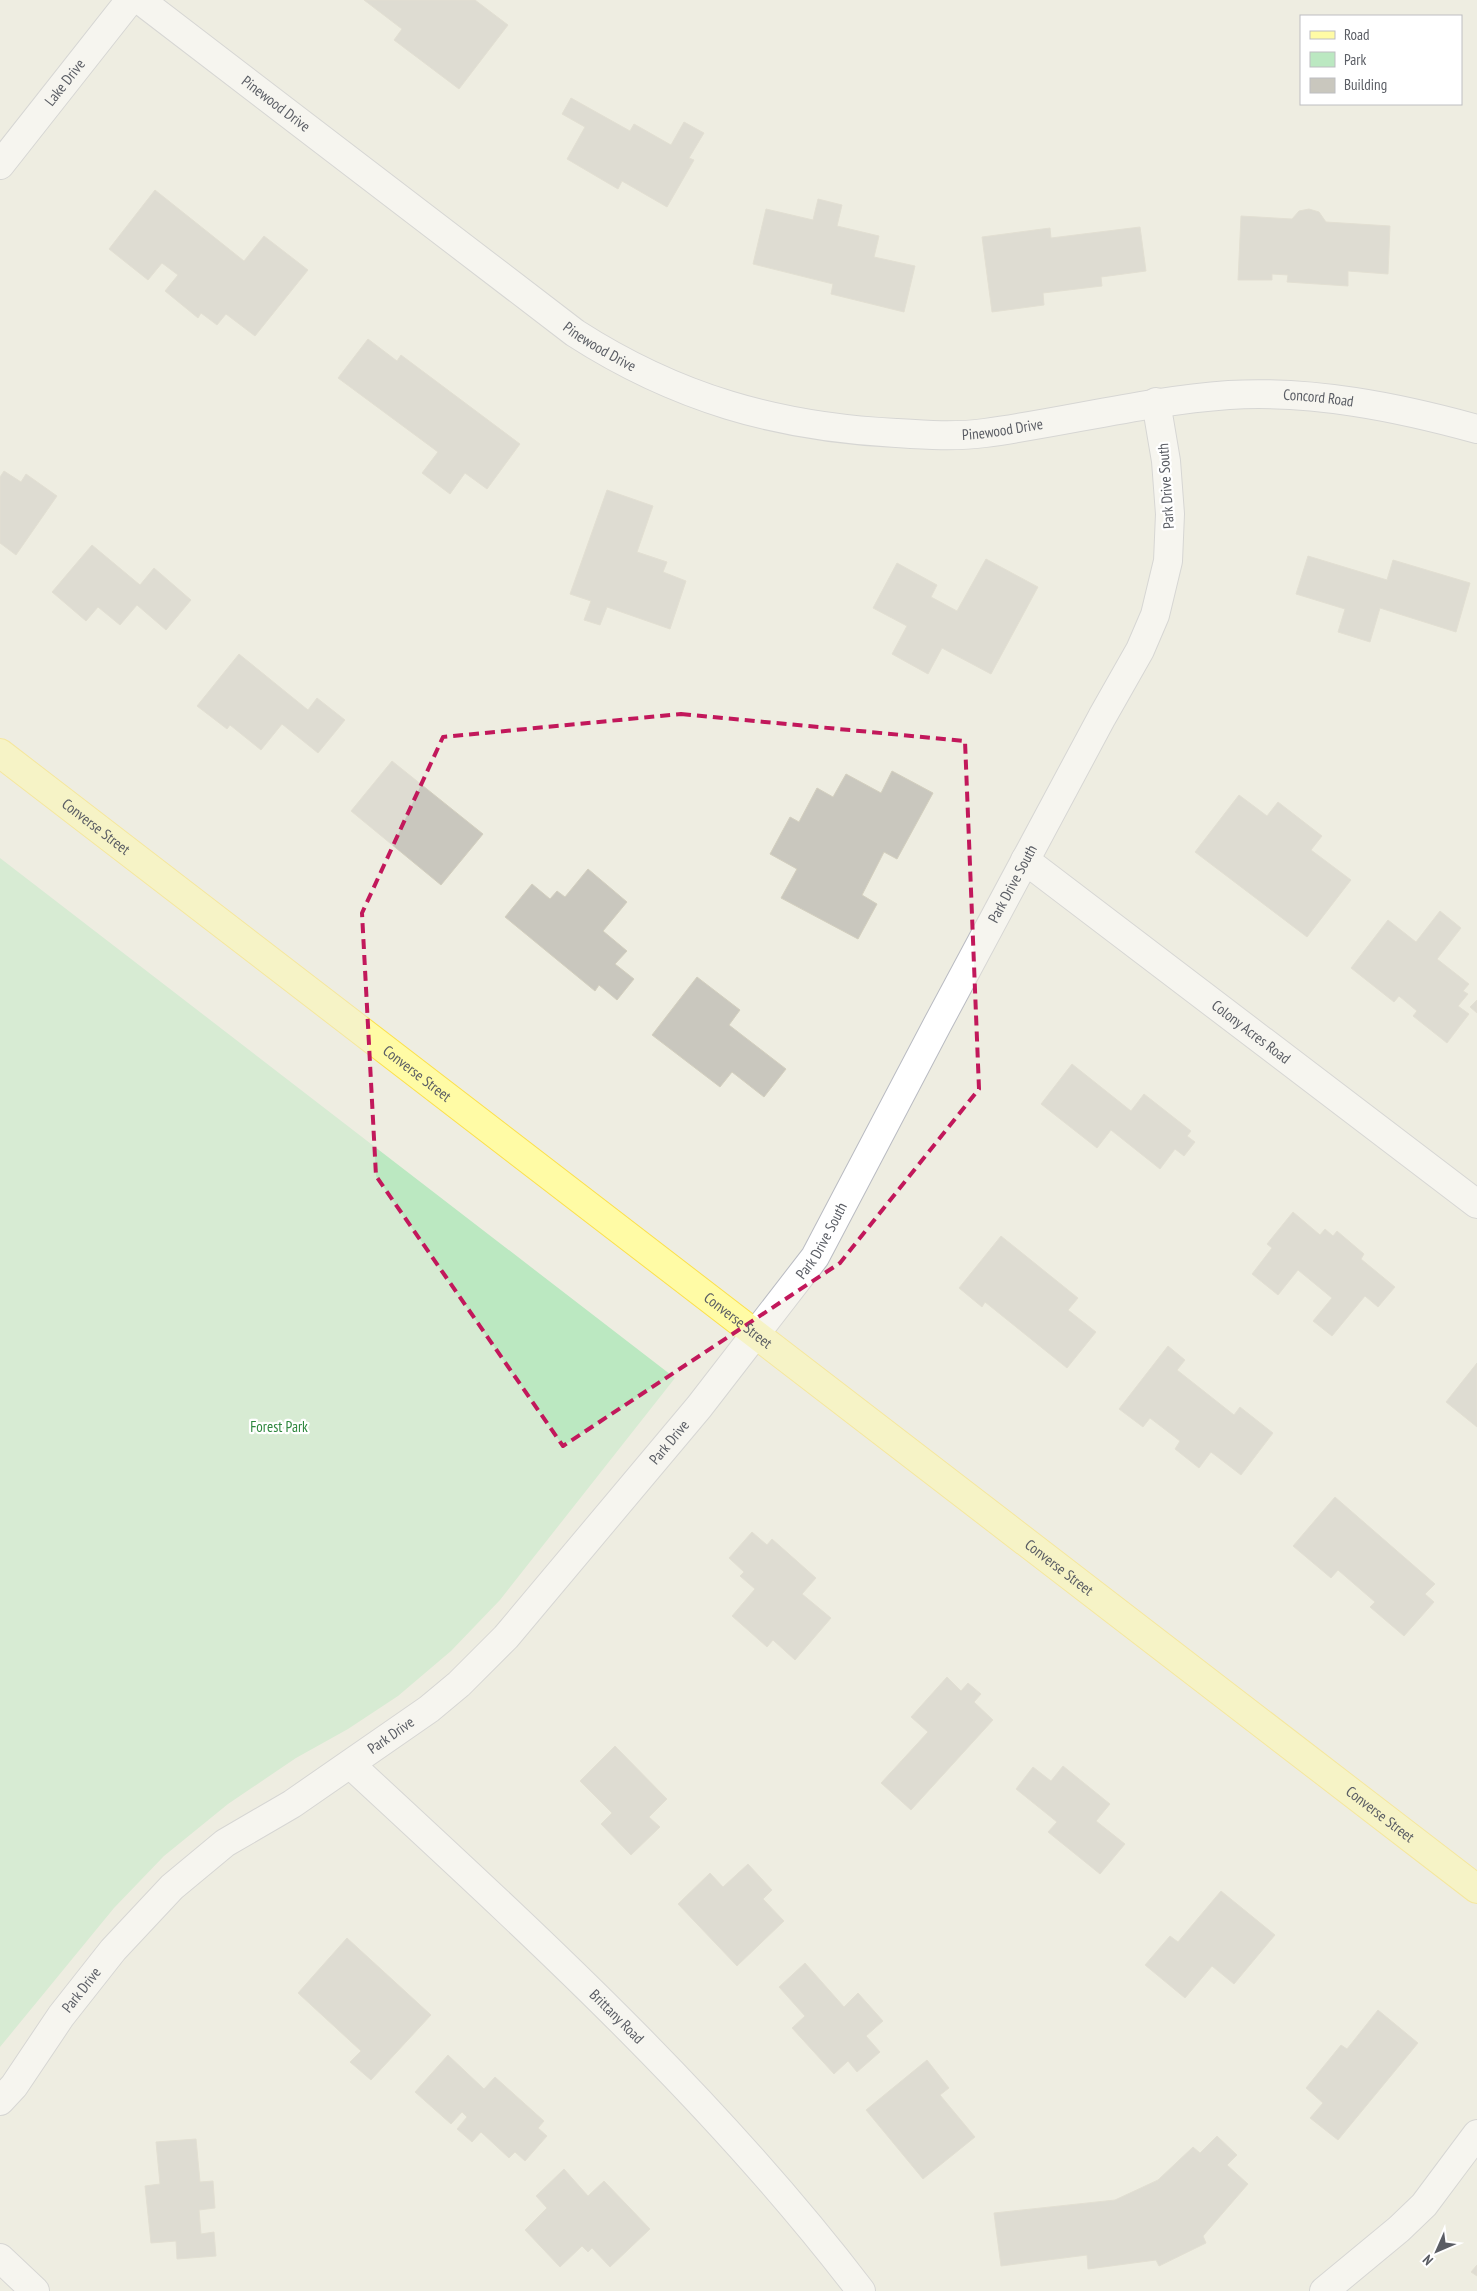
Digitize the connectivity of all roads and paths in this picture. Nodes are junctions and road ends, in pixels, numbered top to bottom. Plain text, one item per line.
1 (130, 0) edge
2 (140, 0) edge
3 (0, 165) edge
4 (1156, 402) junction
5 (1477, 429) edge
6 (0, 753) edge
7 (1025, 860) junction
8 (1477, 1204) edge
9 (755, 1334) junction
10 (351, 1765) junction
11 (1477, 1889) edge
12 (0, 2102) edge
13 (1477, 2134) edge
14 (0, 2258) edge
15 (35, 2291) edge
16 (861, 2291) edge
17 (1324, 2291) edge

1 - 3 street, Lake Drive
2 - 4 street, Pinewood Drive
4 - 5 street, Concord Road
4 - 7 street, Park Drive South
6 - 9 main road, Converse Street
7 - 8 street, Colony Acres Road
7 - 9 street, Park Drive South
9 - 10 street, Park Drive
9 - 11 main road, Converse Street
10 - 12 street, Park Drive
10 - 16 street, Brittany Road
13 - 17 street
14 - 15 street

